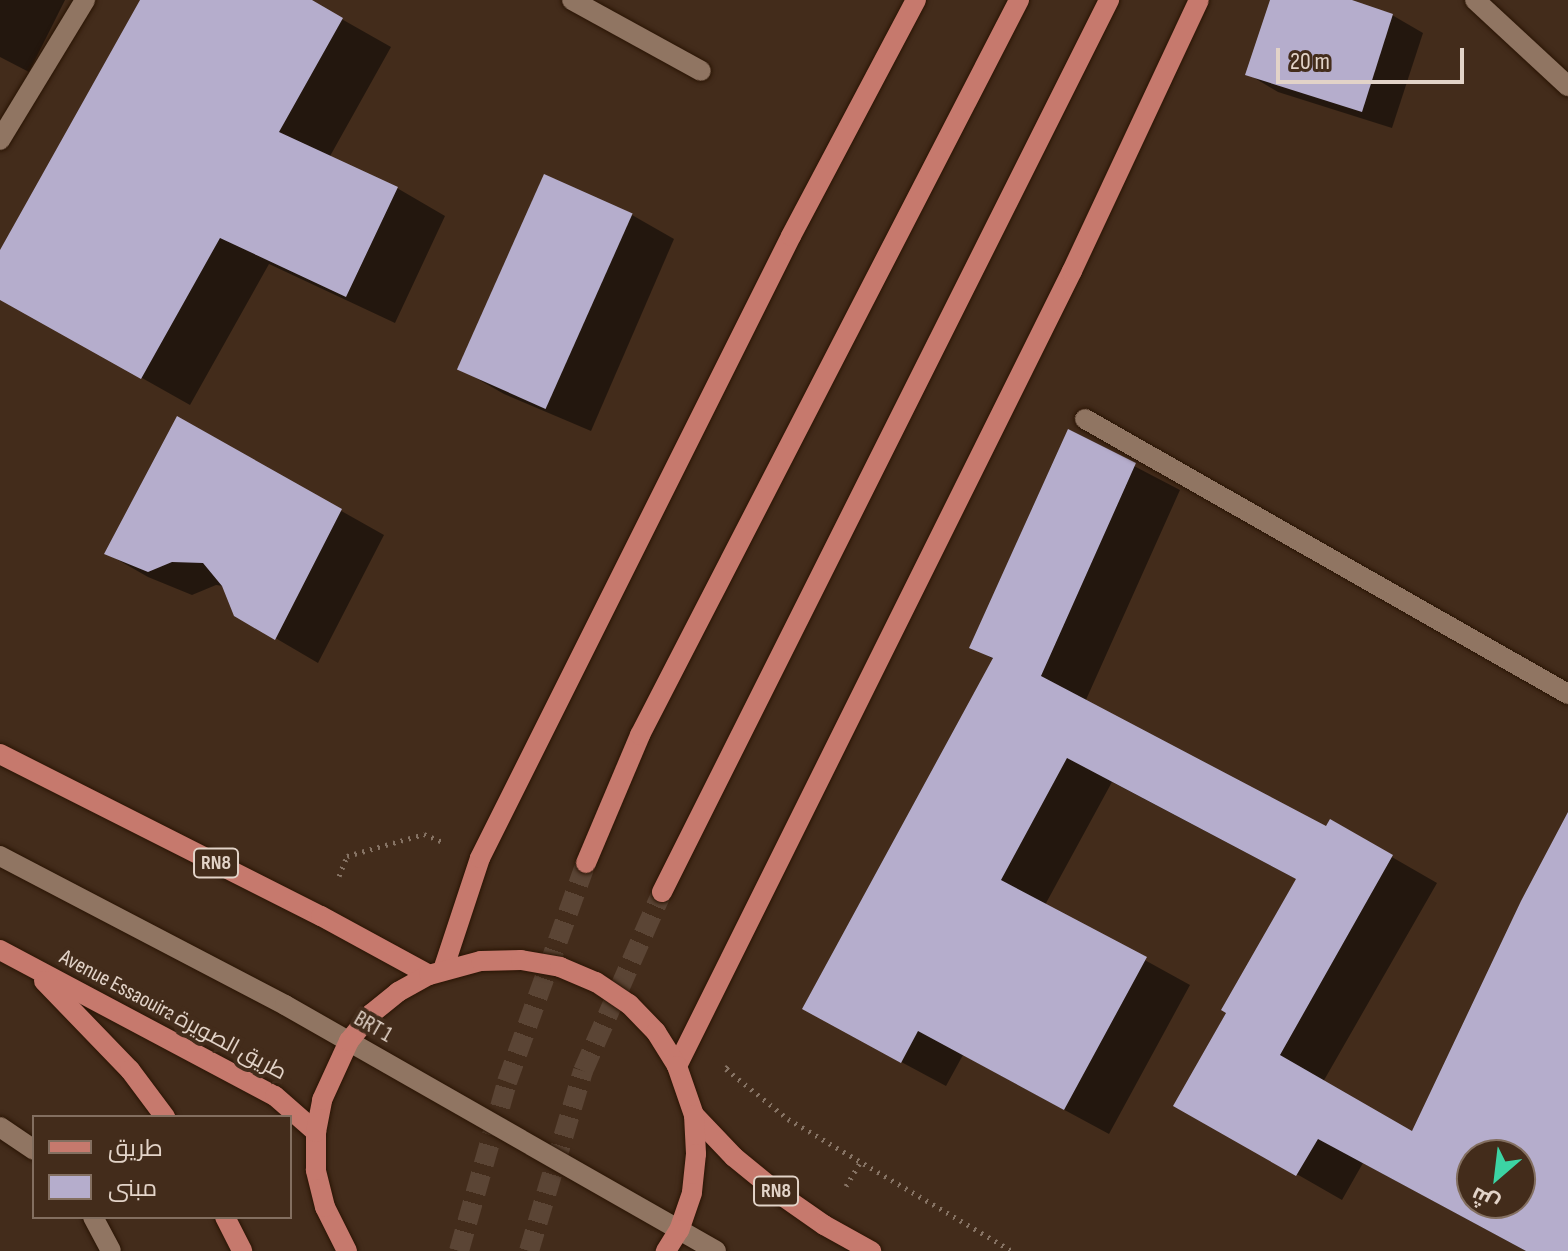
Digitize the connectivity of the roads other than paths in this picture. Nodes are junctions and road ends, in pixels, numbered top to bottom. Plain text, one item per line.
1 (85, 0) edge
2 (572, 0) edge
3 (916, 0) edge
4 (1019, 0) edge
5 (1109, 0) edge
6 (1199, 0) edge
7 (1475, 0) edge
8 (701, 71) dead end
9 (1568, 86) edge
10 (0, 140) edge
11 (1085, 419) dead end
12 (1568, 694) edge
13 (0, 754) edge
14 (0, 856) edge
15 (586, 863) tunnel mouth
16 (662, 892) tunnel mouth
17 (0, 950) edge
18 (24, 962) junction
19 (436, 972) junction
20 (349, 1041) junction
21 (677, 1066) junction
22 (163, 1115) edge
23 (694, 1115) junction
24 (0, 1127) edge
25 (316, 1132) junction
26 (32, 1149) edge
27 (94, 1219) edge
28 (226, 1219) edge
29 (679, 1230) junction
30 (343, 1248) edge
31 (111, 1251) edge
32 (242, 1251) edge
33 (666, 1251) edge
34 (716, 1251) edge
35 (871, 1251) edge

1 - 10 street
2 - 8 street
3 - 19 main road
4 - 15 main road
5 - 16 main road
6 - 21 main road
7 - 9 street
11 - 12 street
13 - 19 main road, RN8
14 - 20 street, BRT 1
17 - 18 main road, Avenue Essaouira طريق الصويرة
18 - 22 main road
18 - 25 main road, Avenue Essaouira طريق الصويرة
19 - 20 main road
19 - 21 main road
20 - 25 main road
20 - 29 street, BRT 1
21 - 23 main road
23 - 29 main road
23 - 35 main road, RN8
24 - 26 street
25 - 30 main road
27 - 31 street
28 - 32 main road
29 - 33 main road
29 - 34 street, BRT 1

